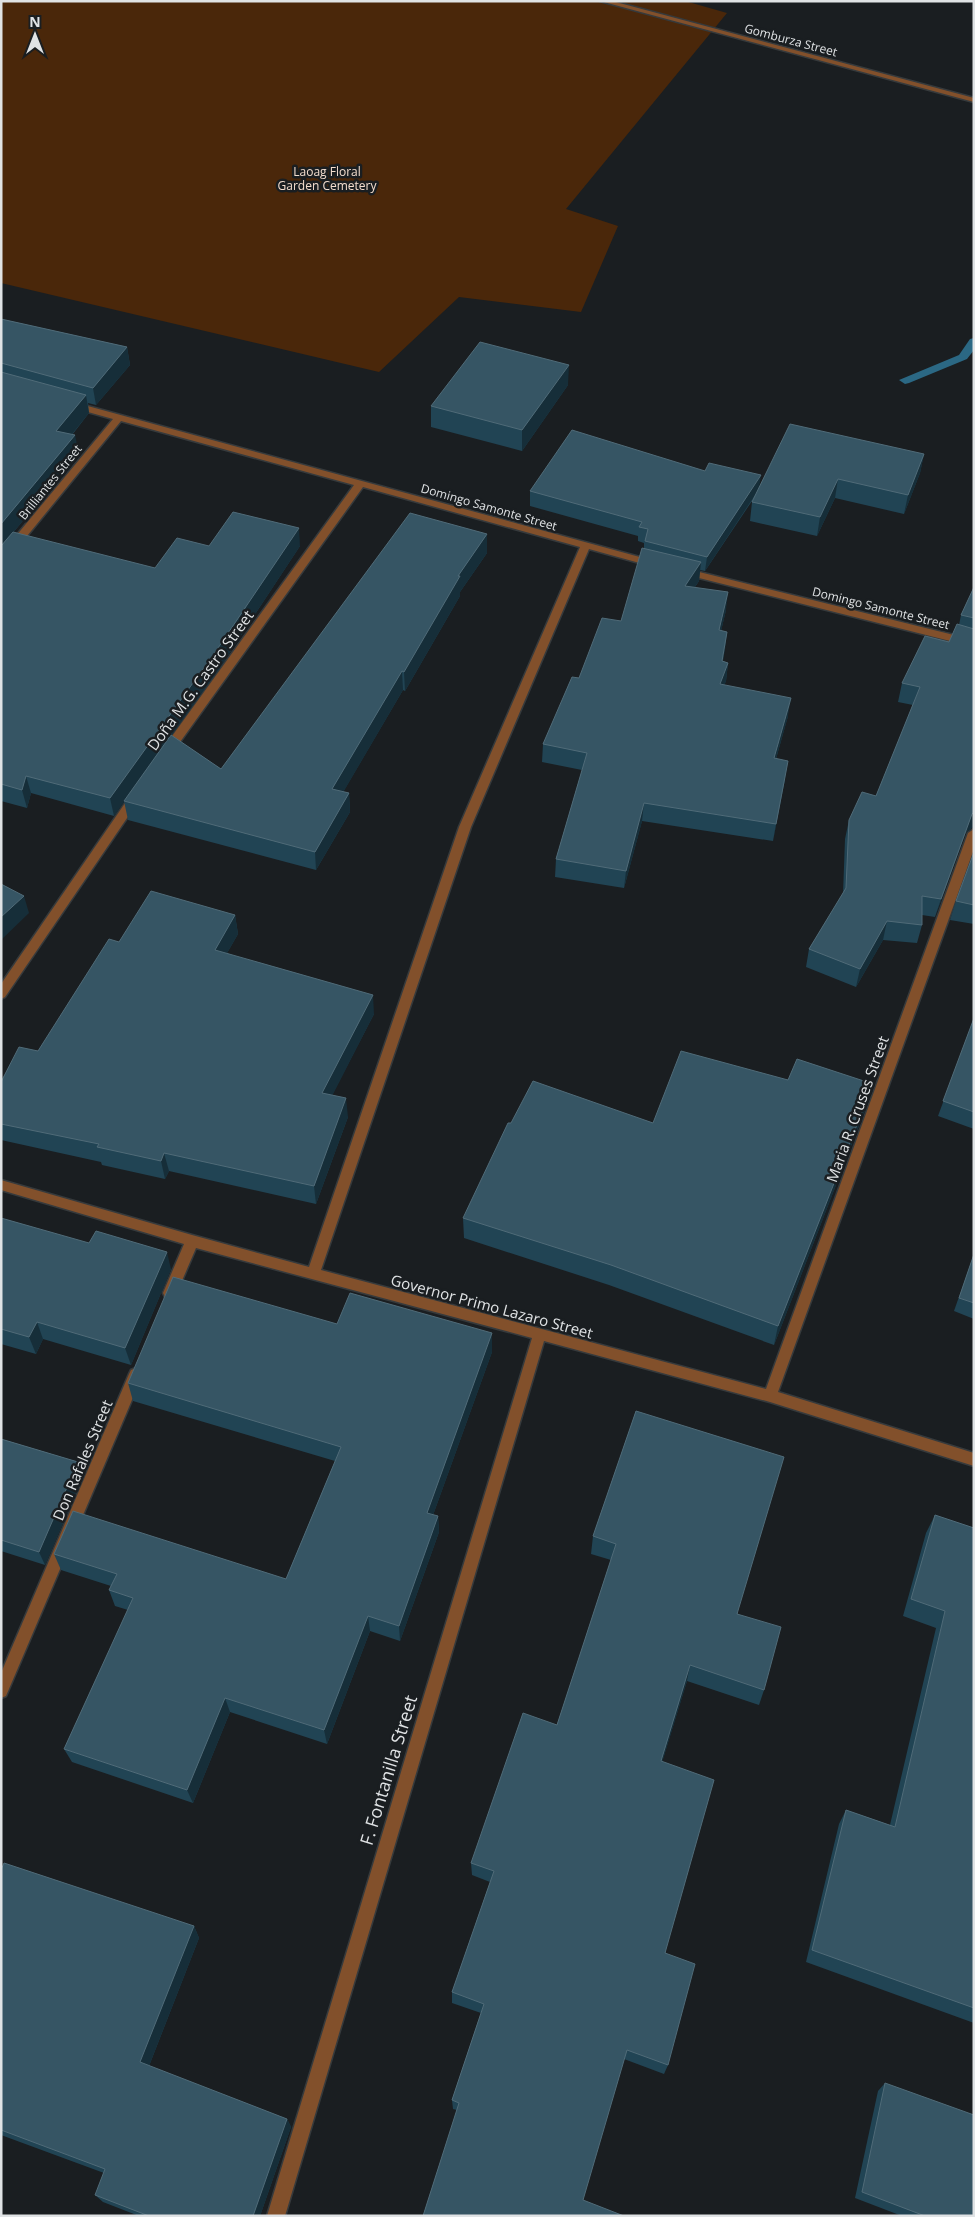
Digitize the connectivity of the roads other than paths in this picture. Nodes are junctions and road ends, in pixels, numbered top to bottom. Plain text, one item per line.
1 (603, 1) edge
2 (974, 100) edge
3 (64, 402) edge
4 (118, 418) junction
5 (360, 484) junction
6 (585, 547) junction
7 (1, 561) edge
8 (974, 644) edge
9 (156, 766) edge
10 (140, 790) edge
11 (974, 833) edge
12 (1, 994) edge
13 (1, 1185) edge
14 (192, 1241) junction
15 (313, 1274) junction
16 (165, 1305) edge
17 (539, 1336) junction
18 (141, 1360) edge
19 (770, 1396) junction
20 (974, 1460) edge
21 (1, 1691) edge
22 (276, 2216) edge

1 - 2 street, Gomburza Street
3 - 4 street, Domingo Samonte Street
4 - 5 street, Domingo Samonte Street
4 - 7 street, Brilliantes Street
5 - 6 street, Domingo Samonte Street
5 - 9 street, Doña M.G. Castro Street
6 - 8 street, Domingo Samonte Street
6 - 15 street
10 - 12 street
11 - 19 street, Maria R. Cruses Street
13 - 14 street, Governor Primo Lazaro Street
14 - 15 street, Governor Primo Lazaro Street
14 - 16 street
15 - 17 street, Governor Primo Lazaro Street
17 - 19 street, Governor Primo Lazaro Street
17 - 22 street, F. Fontanilla Street
18 - 21 street, Don Rafales Street
19 - 20 street, Governor Primo Lazaro Street

